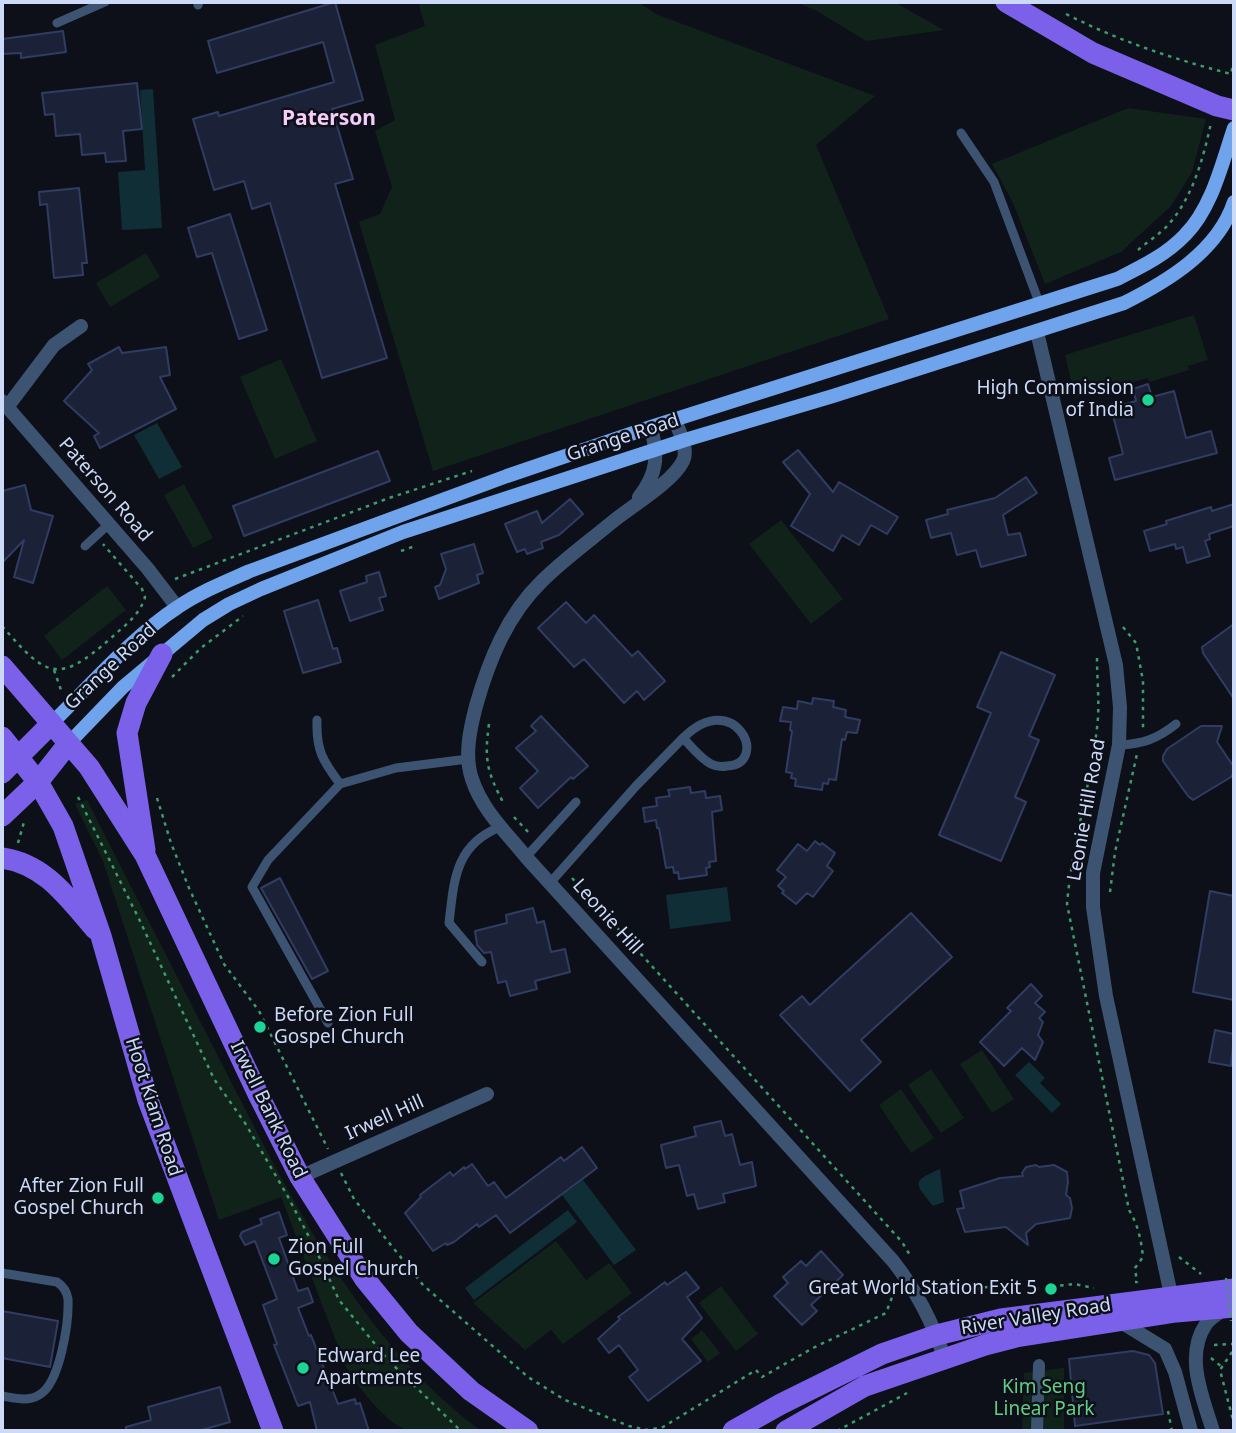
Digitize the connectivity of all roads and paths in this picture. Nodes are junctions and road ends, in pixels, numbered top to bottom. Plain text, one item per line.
1 (105, 2) edge
2 (1006, 2) edge
3 (1059, 10) dead end
4 (57, 23) dead end
5 (1234, 60) edge
6 (1234, 110) edge
7 (1211, 120) dead end
8 (1234, 128) edge
9 (961, 133) dead end
10 (1233, 210) edge
11 (1130, 256) dead end
12 (1040, 305) junction
13 (82, 326) dead end
14 (1037, 332) junction
15 (5, 404) edge
16 (675, 420) junction
17 (651, 427) junction
18 (682, 441) junction
19 (657, 450) junction
20 (634, 503) junction
21 (109, 524) junction
22 (85, 546) dead end
23 (177, 607) junction
24 (1118, 622) dead end
25 (2, 626) edge
26 (1097, 652) dead end
27 (162, 654) junction
28 (2, 666) edge
29 (61, 690) dead end
30 (490, 716) dead end
31 (317, 720) dead end
32 (51, 724) junction
33 (1177, 724) dead end
34 (2, 737) edge
35 (683, 738) junction
36 (68, 744) junction
37 (1139, 744) junction
38 (1119, 745) junction
39 (18, 757) junction
40 (468, 759) junction
41 (2, 774) edge
42 (38, 782) junction
43 (340, 784) junction
44 (156, 792) dead end
45 (576, 802) dead end
46 (2, 816) edge
47 (26, 816) dead end
48 (500, 827) junction
49 (539, 844) junction
50 (145, 855) junction
51 (526, 857) junction
52 (8, 859) edge
53 (563, 868) junction
54 (550, 883) junction
55 (1110, 893) dead end
56 (101, 936) junction
57 (482, 962) dead end
58 (328, 1023) dead end
59 (486, 1094) dead end
60 (335, 1162) junction
61 (300, 1177) junction
62 (1177, 1247) dead end
63 (915, 1263) dead end
64 (1211, 1272) dead end
65 (2, 1273) edge
66 (921, 1273) dead end
67 (1123, 1284) dead end
68 (1230, 1284) edge
69 (1096, 1288) dead end
70 (1173, 1304) junction
71 (1230, 1312) edge
72 (886, 1313) dead end
73 (1121, 1322) junction
74 (937, 1335) junction
75 (1234, 1343) edge
76 (944, 1357) junction
77 (1039, 1365) dead end
78 (914, 1389) dead end
79 (2, 1396) edge
80 (1234, 1424) edge
81 (629, 1426) junction
82 (273, 1431) edge
83 (528, 1431) edge
84 (629, 1431) edge
85 (733, 1431) edge
86 (786, 1431) edge
87 (836, 1431) edge
88 (1037, 1431) edge
89 (1191, 1431) edge
90 (1213, 1431) edge

1 - 4 lane
2 - 6 main road
3 - 5 path
7 - 11 path
8 - 12 main road, Grange Road
9 - 12 lane
10 - 14 main road, Grange Road
12 - 16 main road, Grange Road
13 - 15 street
14 - 18 main road, Grange Road
14 - 38 street, Leonie Hill Road
15 - 21 street, Paterson Road
16 - 17 main road, Grange Road
16 - 18 street
17 - 19 street, Leonie Hill
17 - 23 main road, Grange Road
18 - 19 main road, Grange Road
18 - 20 street, Leonie Hill
19 - 20 street, Leonie Hill
19 - 27 main road, Grange Road
20 - 40 street, Leonie Hill
21 - 22 lane
21 - 23 street, Paterson Road
23 - 32 main road, Grange Road
24 - 37 path
25 - 29 path
26 - 67 path
27 - 36 main road, Grange Road
27 - 50 main road
28 - 32 main road, Irwell Bank Road
30 - 49 path
31 - 43 lane
32 - 36 main road, Irwell Bank Road
32 - 39 main road, Grange Road
33 - 37 lane
34 - 39 main road, Hoot Kiam Road
35 - 35 lane
35 - 53 lane
36 - 42 main road, Grange Road
36 - 50 main road, Irwell Bank Road
37 - 38 lane
37 - 55 path
38 - 70 street, Leonie Hill Road
39 - 41 main road, Grange Road
39 - 42 main road, Hoot Kiam Road
40 - 43 lane
40 - 48 street, Leonie Hill
42 - 46 main road, Grange Road
42 - 56 main road, Hoot Kiam Road
43 - 58 lane
44 - 60 path
45 - 49 lane
47 - 52 path
48 - 51 street, Leonie Hill
48 - 57 lane
49 - 51 lane
50 - 61 main road, Irwell Bank Road
51 - 54 street, Leonie Hill
52 - 56 main road
53 - 54 lane
53 - 63 path
54 - 74 street, Leonie Hill
56 - 82 main road, Hoot Kiam Road
59 - 60 street, Irwell Hill
60 - 61 street, Irwell Hill
60 - 81 path
61 - 83 main road, Irwell Bank Road
62 - 64 path
65 - 79 lane
66 - 69 path
68 - 70 main road, River Valley Road
68 - 71 path, bridge
70 - 71 main road, River Valley Road
70 - 73 main road, River Valley Road
70 - 74 main road, River Valley Road
71 - 90 street
72 - 81 path
73 - 76 main road, River Valley Road
73 - 89 street
74 - 76 street, Leonie Hill
74 - 85 main road, River Valley Road
75 - 80 path
76 - 86 main road, River Valley Road
77 - 88 street
78 - 87 path
81 - 84 path

